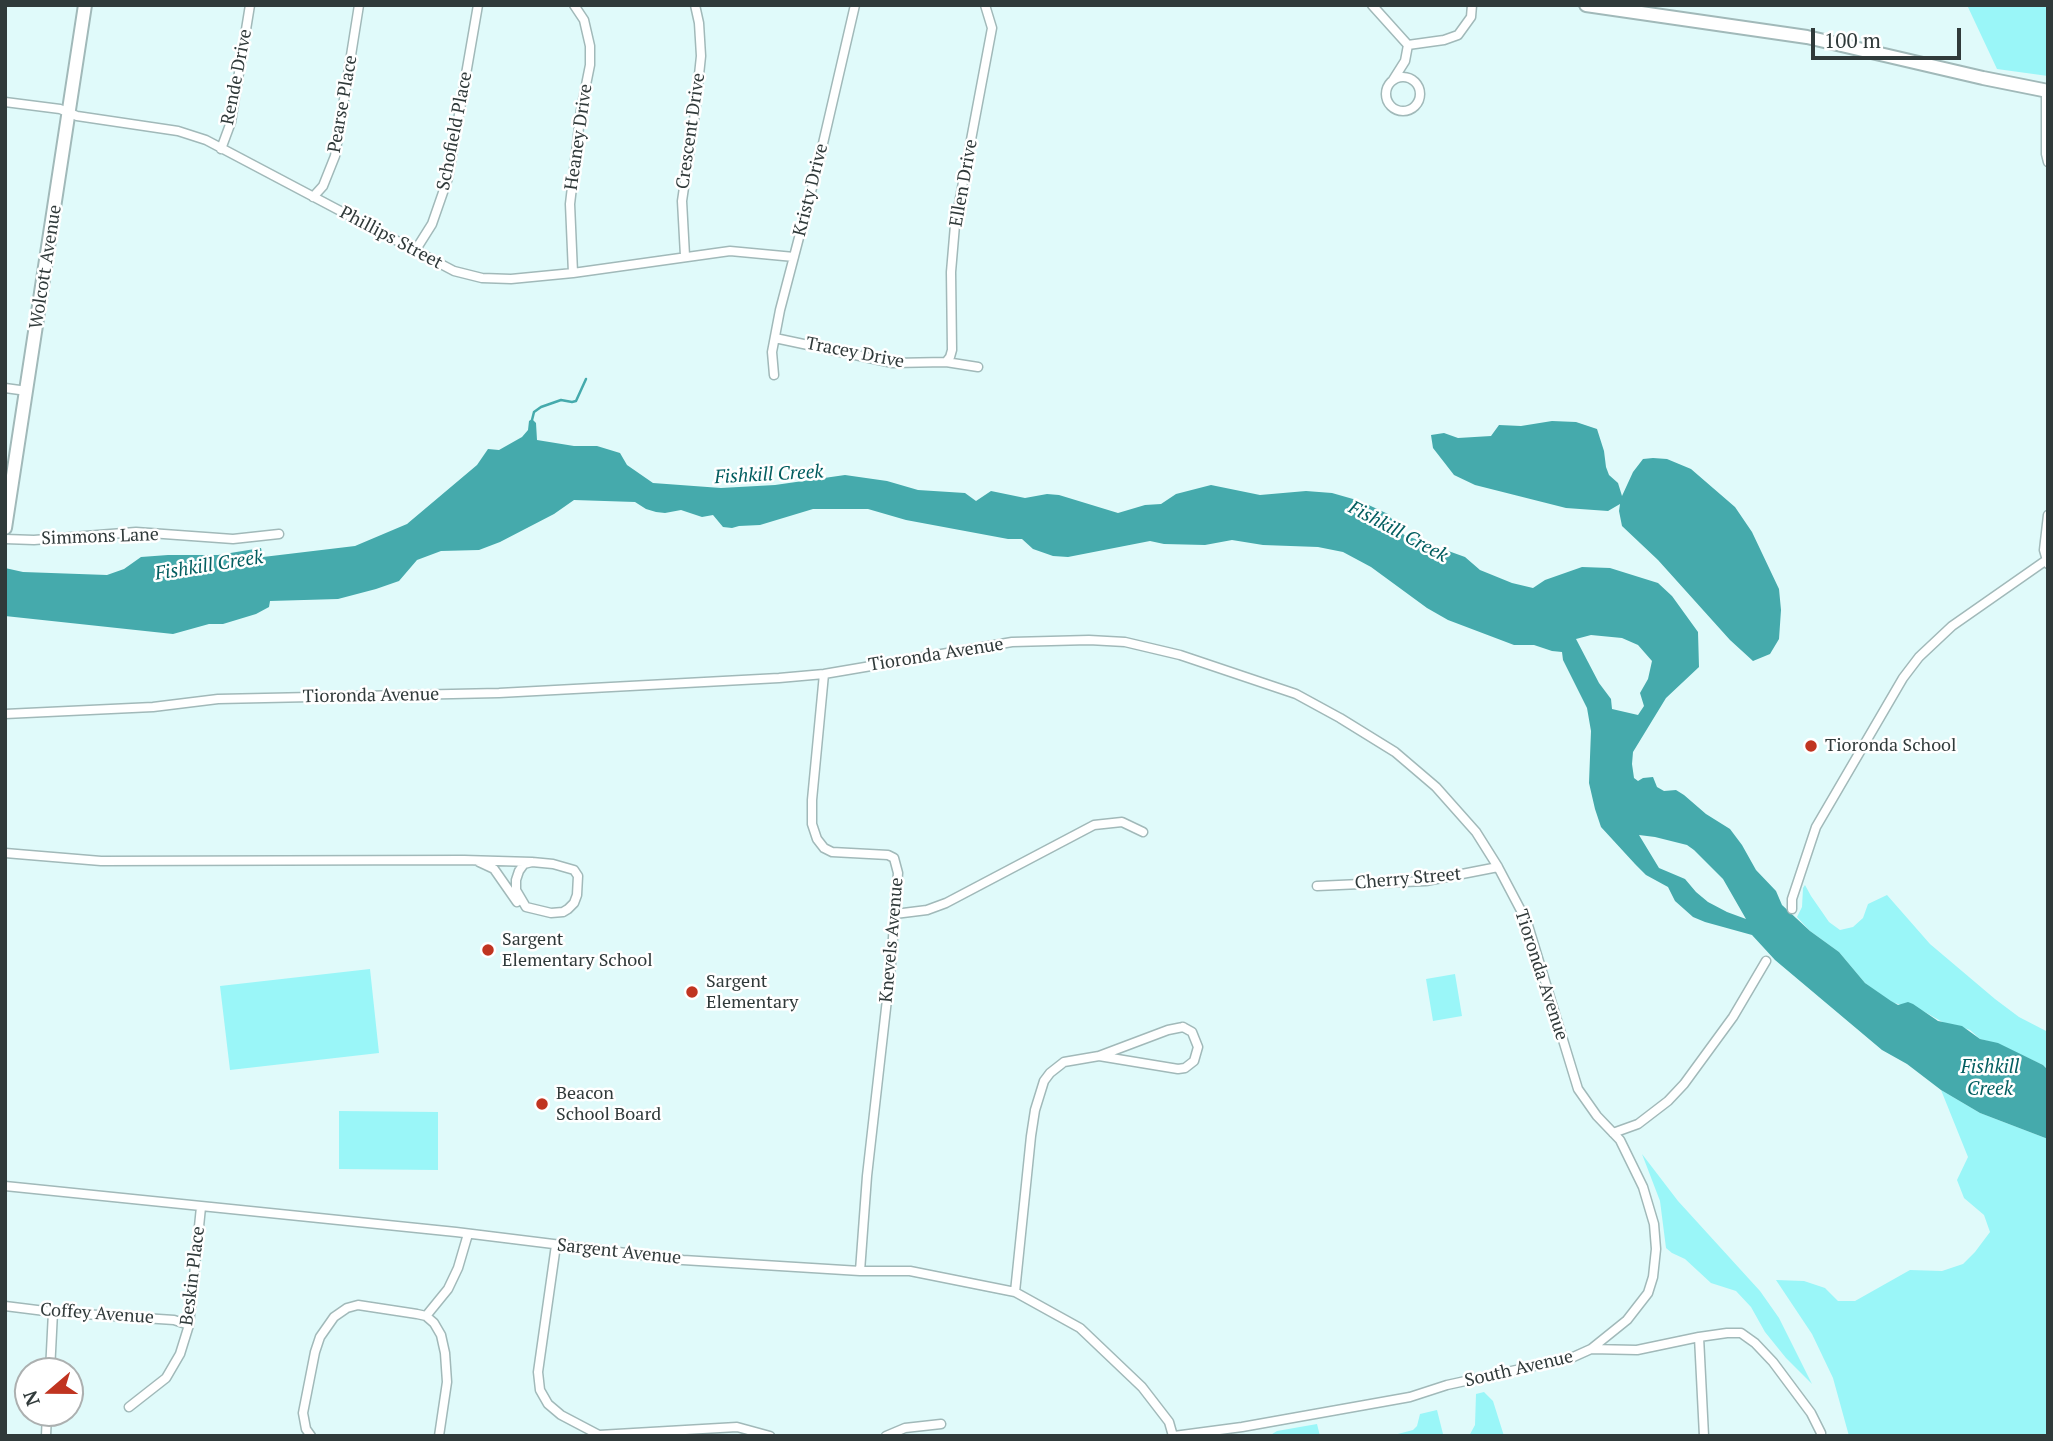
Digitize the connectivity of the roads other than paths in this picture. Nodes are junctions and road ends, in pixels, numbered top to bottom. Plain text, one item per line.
1 (85, 5) edge
2 (250, 5) edge
3 (359, 5) edge
4 (478, 5) edge
5 (574, 5) edge
6 (695, 5) edge
7 (855, 5) edge
8 (985, 5) edge
9 (1372, 5) edge
10 (1472, 5) edge
11 (1587, 5) edge
12 (1658, 10) edge
13 (1408, 45) junction
14 (1393, 80) junction
15 (2047, 91) edge
16 (5, 102) edge
17 (69, 114) junction
18 (220, 149) junction
19 (2048, 162) edge
20 (313, 197) junction
21 (415, 251) junction
22 (685, 256) junction
23 (794, 257) junction
24 (573, 273) junction
25 (775, 338) junction
26 (946, 362) junction
27 (978, 367) dead end
28 (774, 375) dead end
29 (5, 388) edge
30 (27, 391) junction
31 (7, 511) edge
32 (2048, 515) edge
33 (5, 528) edge
34 (279, 534) dead end
35 (5, 538) edge
36 (2046, 562) edge
37 (824, 674) junction
38 (5, 714) edge
39 (1143, 832) dead end
40 (5, 853) edge
41 (477, 861) junction
42 (531, 862) junction
43 (1498, 867) junction
44 (1317, 886) dead end
45 (526, 907) junction
46 (1792, 909) dead end
47 (895, 914) junction
48 (1766, 961) dead end
49 (1099, 1056) junction
50 (1614, 1133) junction
51 (5, 1186) edge
52 (201, 1207) junction
53 (468, 1234) junction
54 (556, 1245) junction
55 (860, 1271) junction
56 (1015, 1292) junction
57 (5, 1306) edge
58 (53, 1312) junction
59 (426, 1317) junction
60 (189, 1325) junction
61 (1699, 1337) junction
62 (1591, 1349) junction
63 (51, 1357) edge
64 (129, 1407) dead end
65 (941, 1424) dead end
66 (1821, 1433) dead end
67 (599, 1435) edge
68 (311, 1436) edge
69 (439, 1436) edge
70 (770, 1436) edge
71 (886, 1436) edge
72 (1174, 1436) edge
73 (1704, 1436) edge

1 - 17 main road, Wolcott Avenue
2 - 18 street, Rende Drive
3 - 20 street, Pearse Place
4 - 21 street, Schofield Place
5 - 24 street, Heaney Drive
6 - 22 street, Crescent Drive
7 - 23 street, Kristy Drive
8 - 26 street, Ellen Drive
9 - 13 street
10 - 13 street
11 - 12 main road
12 - 15 main road
13 - 14 street
14 - 14 street
15 - 19 street
16 - 17 street, Phillips Street
17 - 18 street, Phillips Street
17 - 30 main road, Wolcott Avenue
18 - 20 street, Phillips Street
20 - 21 street, Phillips Street
21 - 24 street, Phillips Street
22 - 23 street, Phillips Street
22 - 24 street, Phillips Street
23 - 25 street, Kristy Drive
25 - 26 street, Tracey Drive
25 - 28 street, Kristy Drive
26 - 27 street, Tracey Drive
29 - 30 street
30 - 31 main road, Wolcott Avenue
31 - 33 main road, Wolcott Avenue
32 - 36 street
34 - 35 street, Simmons Lane
36 - 46 street
37 - 38 street, Tioronda Avenue
37 - 43 street, Tioronda Avenue
37 - 47 street, Knevels Avenue
39 - 47 street
40 - 41 street
41 - 42 street
41 - 45 street
42 - 45 street
42 - 45 street
43 - 44 street, Cherry Street
43 - 50 street, Tioronda Avenue
47 - 55 street, Knevels Avenue
48 - 50 street
49 - 49 street
49 - 56 street
50 - 62 street, South Avenue
51 - 52 street, Sargent Avenue
52 - 53 street, Sargent Avenue
52 - 60 street, Beskin Place
53 - 54 street, Sargent Avenue
53 - 59 street
54 - 55 street, Sargent Avenue
54 - 67 street
55 - 56 street, Sargent Avenue
56 - 72 street, Sargent Avenue
57 - 58 street, Coffey Avenue
58 - 60 street, Coffey Avenue
58 - 63 street
59 - 68 street
59 - 69 street
60 - 64 street, Beskin Place
61 - 62 street
61 - 66 street
61 - 73 street
62 - 72 street, South Avenue
65 - 71 street
67 - 70 street

